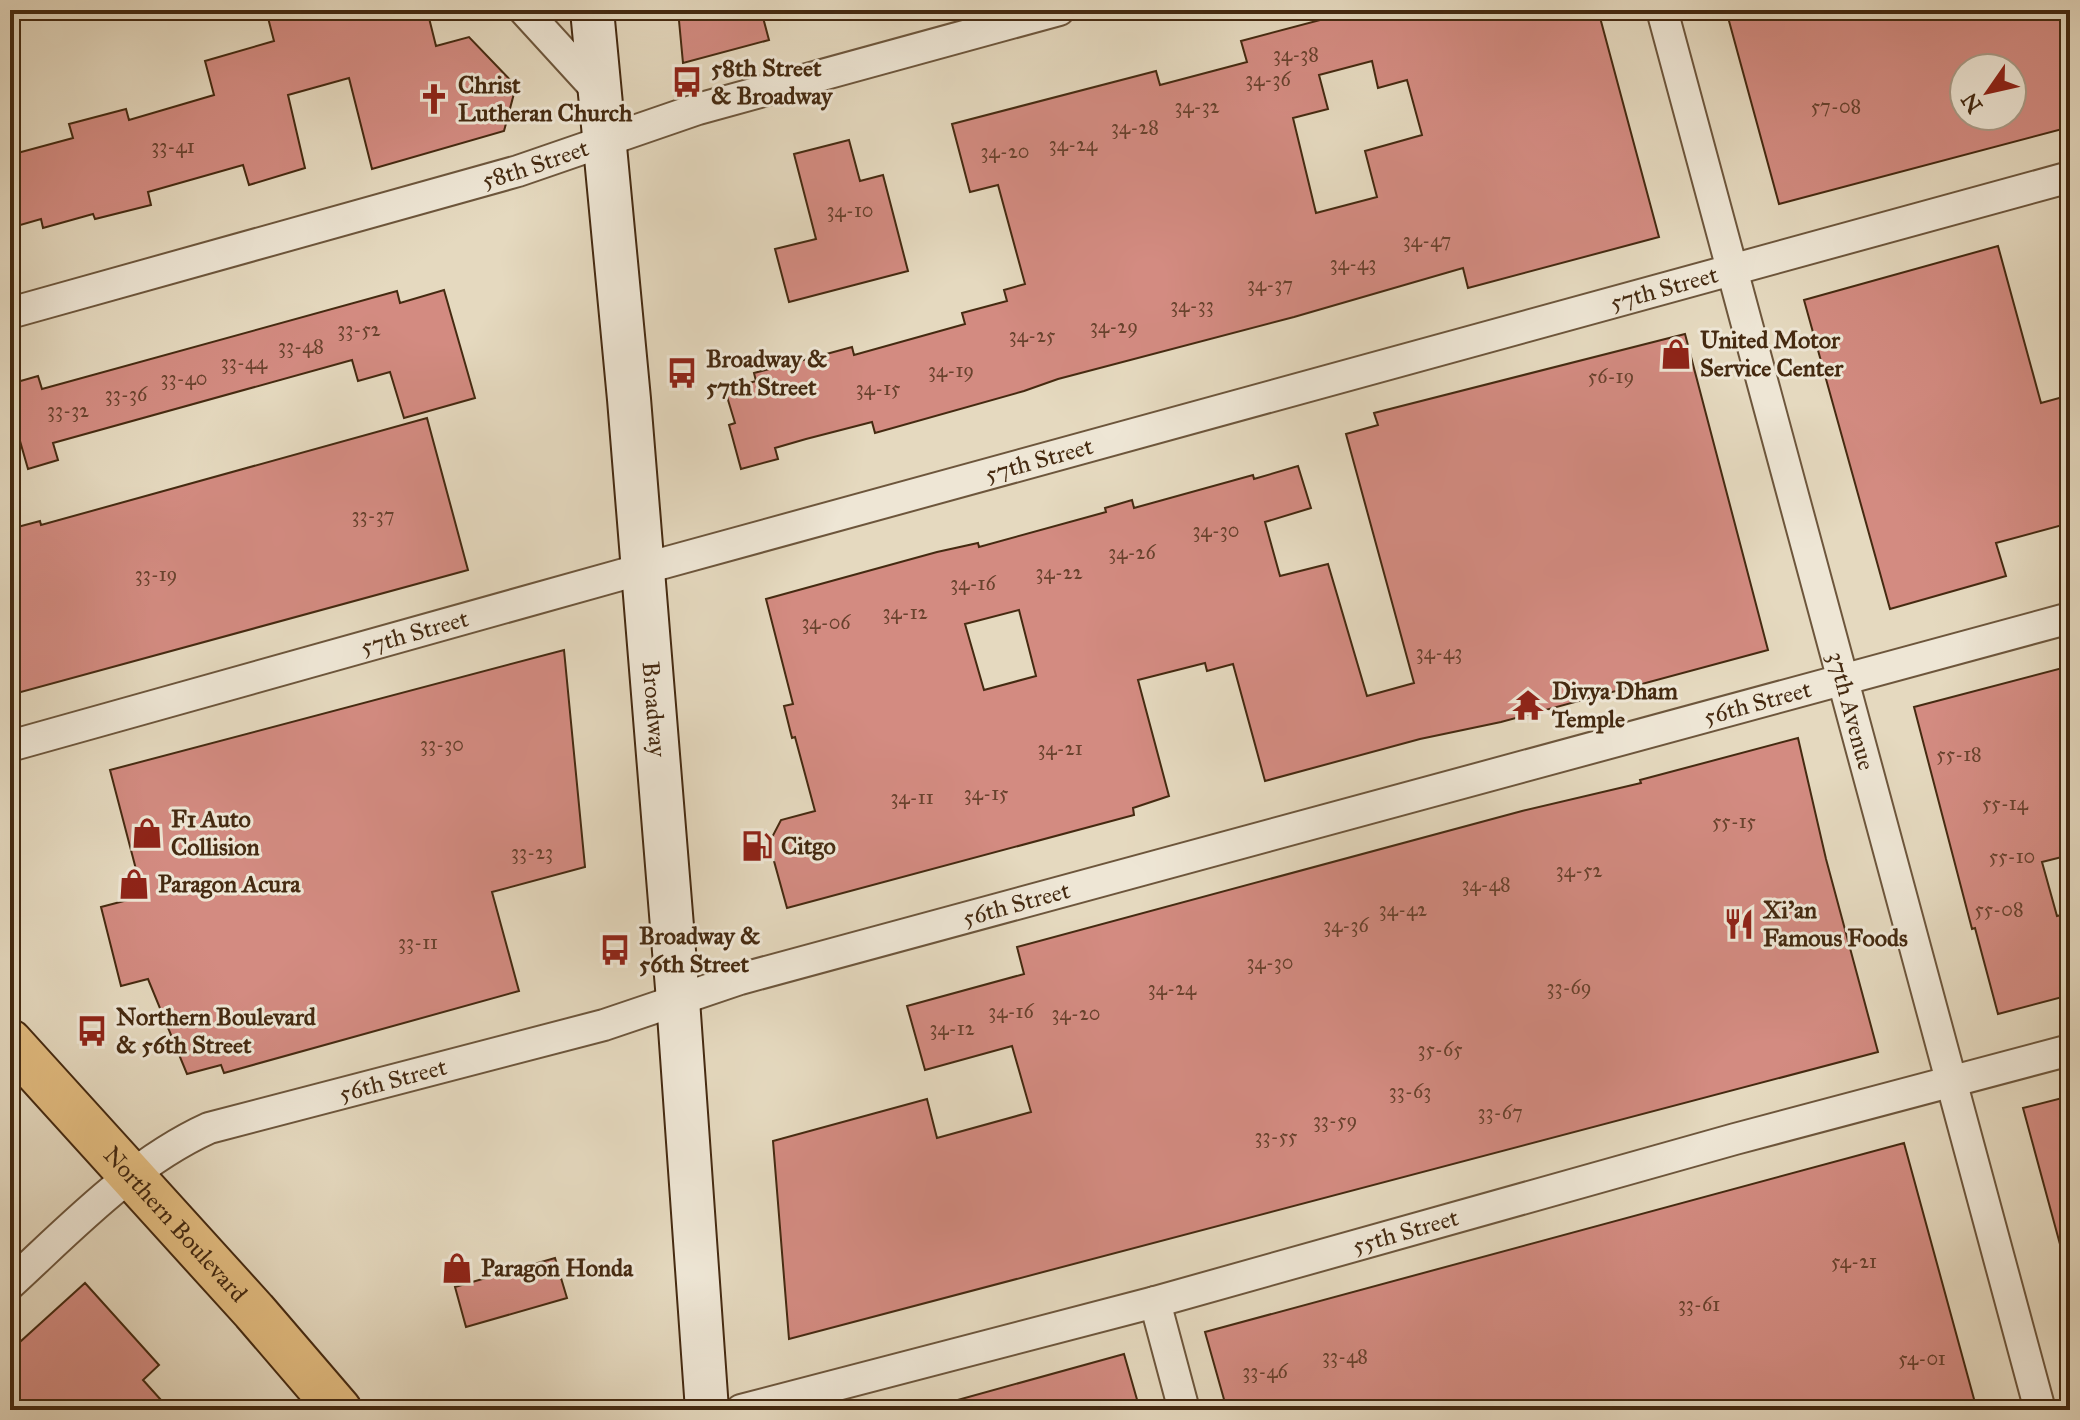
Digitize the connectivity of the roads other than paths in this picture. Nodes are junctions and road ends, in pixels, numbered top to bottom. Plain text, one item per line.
1 (524, 10) edge
2 (592, 10) edge
3 (1059, 10) edge
4 (1662, 10) edge
5 (598, 91) junction
6 (606, 141) junction
7 (2070, 177) edge
8 (1732, 268) junction
9 (10, 313) edge
10 (642, 569) junction
11 (2070, 618) edge
12 (1842, 681) junction
13 (10, 746) edge
14 (678, 1000) junction
15 (10, 1042) edge
16 (2070, 1050) edge
17 (1952, 1080) junction
18 (131, 1176) junction
19 (10, 1284) edge
20 (1155, 1302) junction
21 (339, 1410) edge
22 (707, 1410) edge
23 (741, 1410) edge
24 (1184, 1410) edge
25 (2040, 1410) edge

1 - 5 street
2 - 5 main road, Broadway
3 - 6 street, 58th Street
4 - 8 street, 37th Avenue
5 - 6 main road, Broadway
6 - 9 street, 58th Street
6 - 10 main road, Broadway
7 - 8 street, 57th Street
8 - 10 street, 57th Street
8 - 12 street, 37th Avenue
10 - 13 street, 57th Street
10 - 14 main road, Broadway
11 - 12 street, 56th Street
12 - 14 street, 56th Street
12 - 17 street, 37th Avenue
14 - 18 street, 56th Street
14 - 22 main road, Broadway
15 - 18 main road, Northern Boulevard
16 - 17 street, 55th Street
17 - 20 street, 55th Street
17 - 25 street, 37th Avenue
18 - 19 street, 56th Street
18 - 21 main road, Northern Boulevard
20 - 23 street, 55th Street
20 - 24 street

